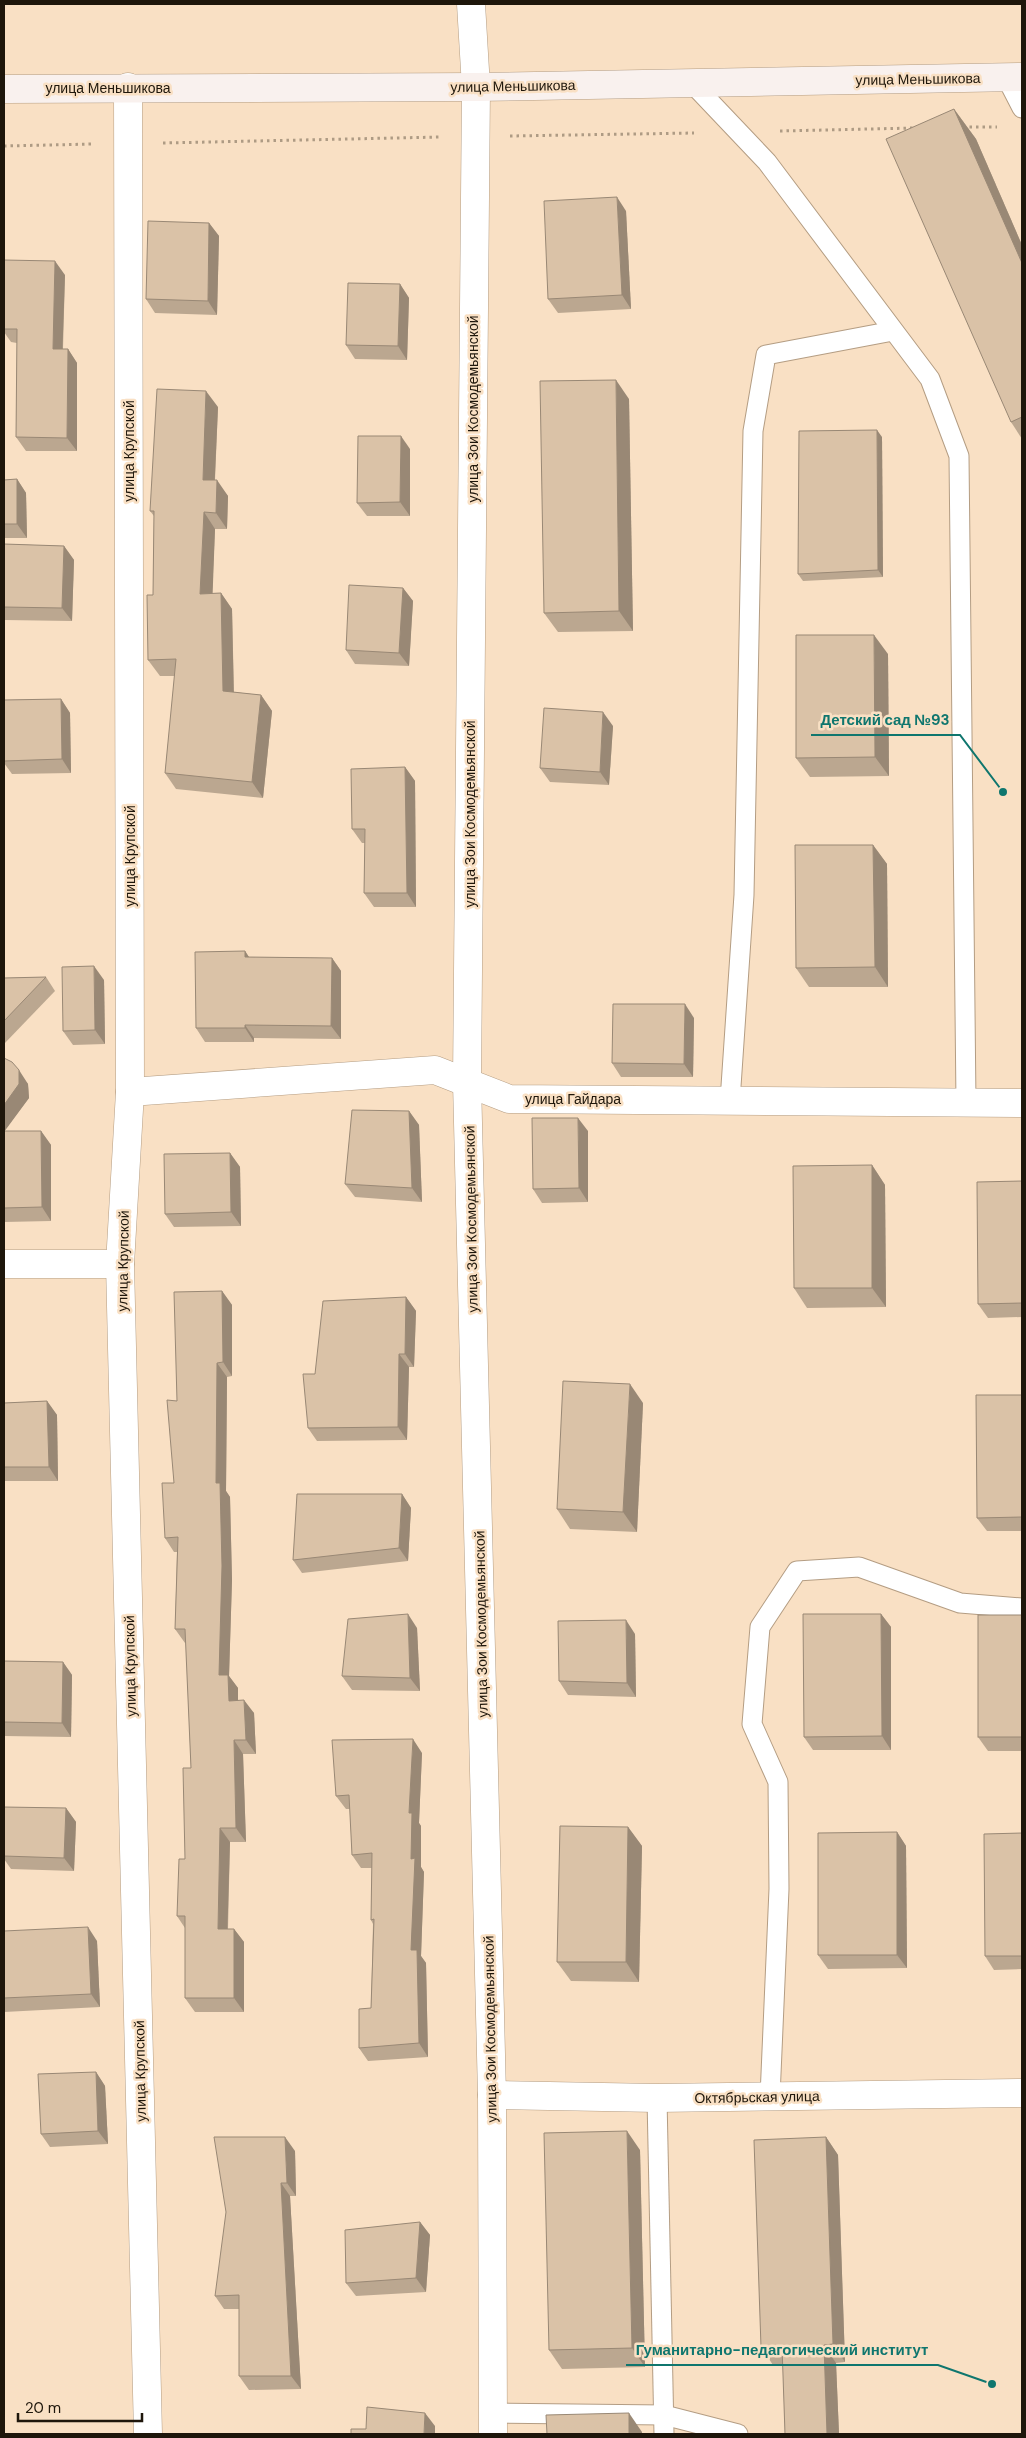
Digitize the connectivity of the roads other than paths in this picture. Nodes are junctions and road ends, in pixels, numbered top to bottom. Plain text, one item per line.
1 (471, 4) edge
2 (1014, 77) edge
3 (692, 83) junction
4 (476, 87) junction
5 (4, 88) edge
6 (128, 88) junction
7 (1022, 108) edge
8 (893, 331) junction
9 (467, 1082) junction
10 (130, 1092) junction
11 (730, 1101) junction
12 (966, 1102) junction
13 (1022, 1103) edge
14 (4, 1264) edge
15 (120, 1264) junction
16 (1022, 1608) edge
17 (1022, 2093) edge
18 (492, 2095) junction
19 (770, 2097) junction
20 (657, 2098) junction
21 (664, 2414) junction
22 (493, 2423) edge
23 (148, 2434) edge
24 (664, 2434) edge
25 (738, 2434) edge

1 - 4 street, улица Зои Космодемьянской
2 - 3 street, улица Меньшикова
2 - 7 lane
3 - 4 street, улица Меньшикова
3 - 8 lane
4 - 6 street, улица Меньшикова
4 - 9 street, улица Зои Космодемьянской
5 - 6 street, улица Меньшикова
6 - 10 street, улица Крупской
8 - 11 lane
8 - 12 lane
9 - 10 street, улица Гайдара
9 - 11 street, улица Гайдара
9 - 18 street, улица Зои Космодемьянской
10 - 15 street, улица Крупской
11 - 12 street, улица Гайдара
12 - 13 street, улица Гайдара
14 - 15 street
15 - 23 street, улица Крупской
16 - 19 lane
17 - 19 street, Октябрьская улица
18 - 20 street, Октябрьская улица
18 - 22 street, улица Зои Космодемьянской
19 - 20 street, Октябрьская улица
20 - 21 lane
21 - 22 lane
21 - 24 lane
21 - 25 lane

